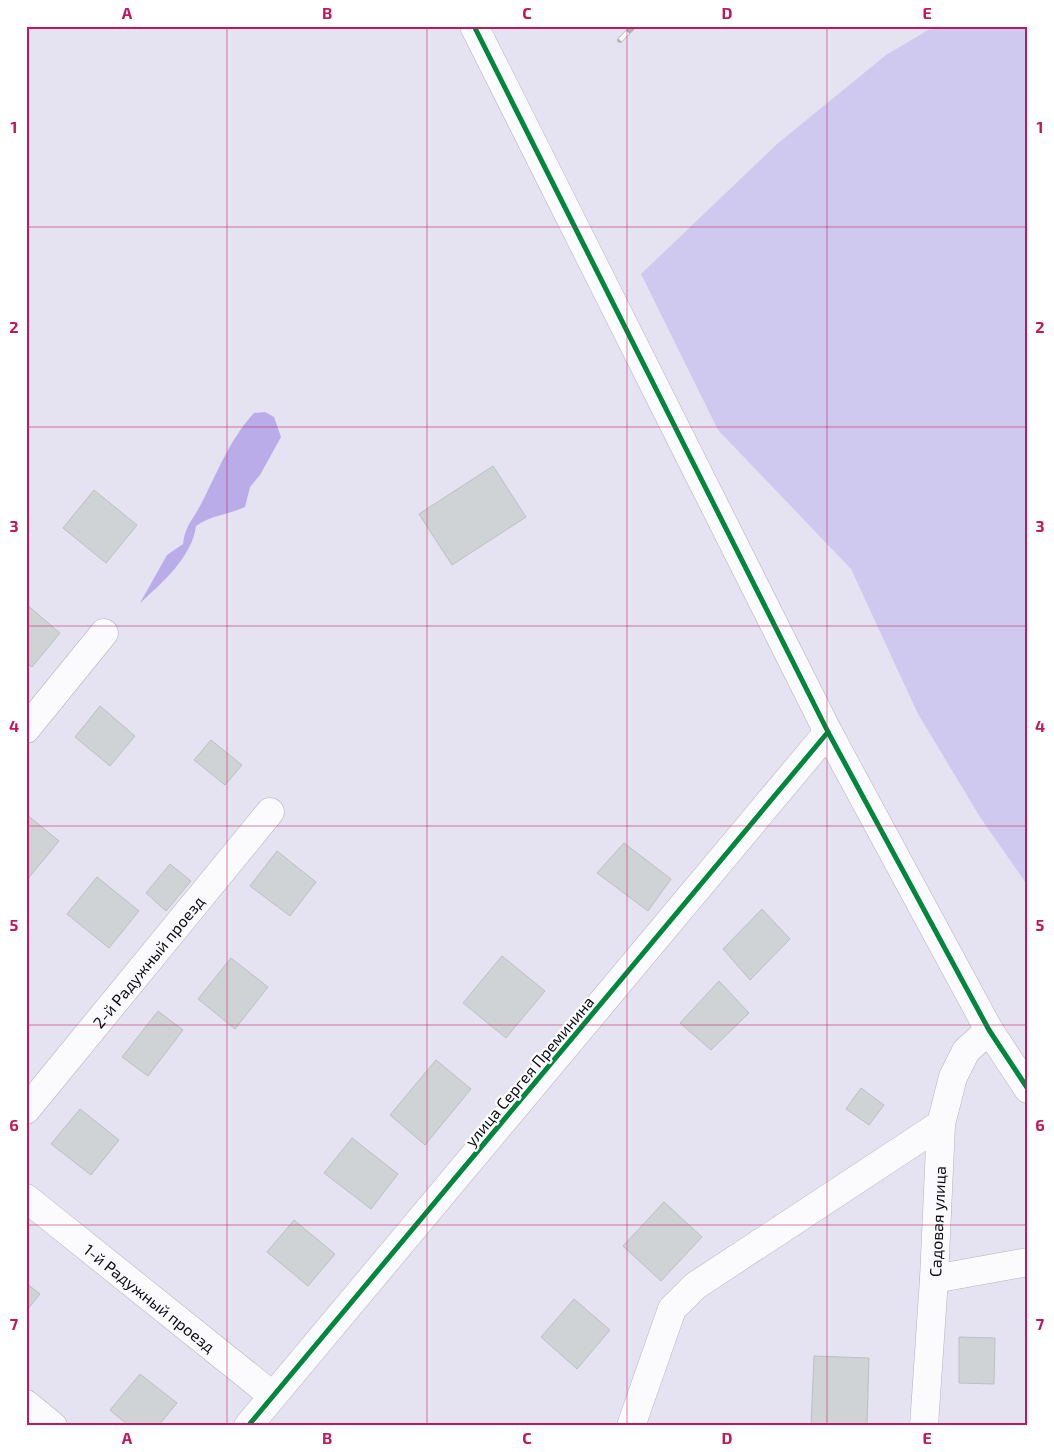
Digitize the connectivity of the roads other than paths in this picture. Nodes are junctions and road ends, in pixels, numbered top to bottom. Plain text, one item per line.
1 (474, 26) edge
2 (104, 632) dead end
3 (26, 729) edge
4 (828, 732) junction
5 (270, 812) dead end
6 (989, 1030) junction
7 (1028, 1089) edge
8 (26, 1110) edge
9 (941, 1124) junction
10 (26, 1198) edge
11 (1028, 1262) edge
12 (934, 1279) junction
13 (273, 1396) junction
14 (26, 1404) edge
15 (53, 1426) edge
16 (248, 1426) edge
17 (631, 1426) edge
18 (924, 1426) edge

1 - 4 street
2 - 3 street
4 - 6 street
4 - 13 street, улица Сергея Преминина
5 - 8 street, 2-й Радужный проезд
6 - 7 street
6 - 9 street, Садовая улица
9 - 12 street, Садовая улица
9 - 17 street
10 - 13 street, 1-й Радужный проезд
11 - 12 street
12 - 18 street, Садовая улица
13 - 16 street, улица Сергея Преминина
14 - 15 street

